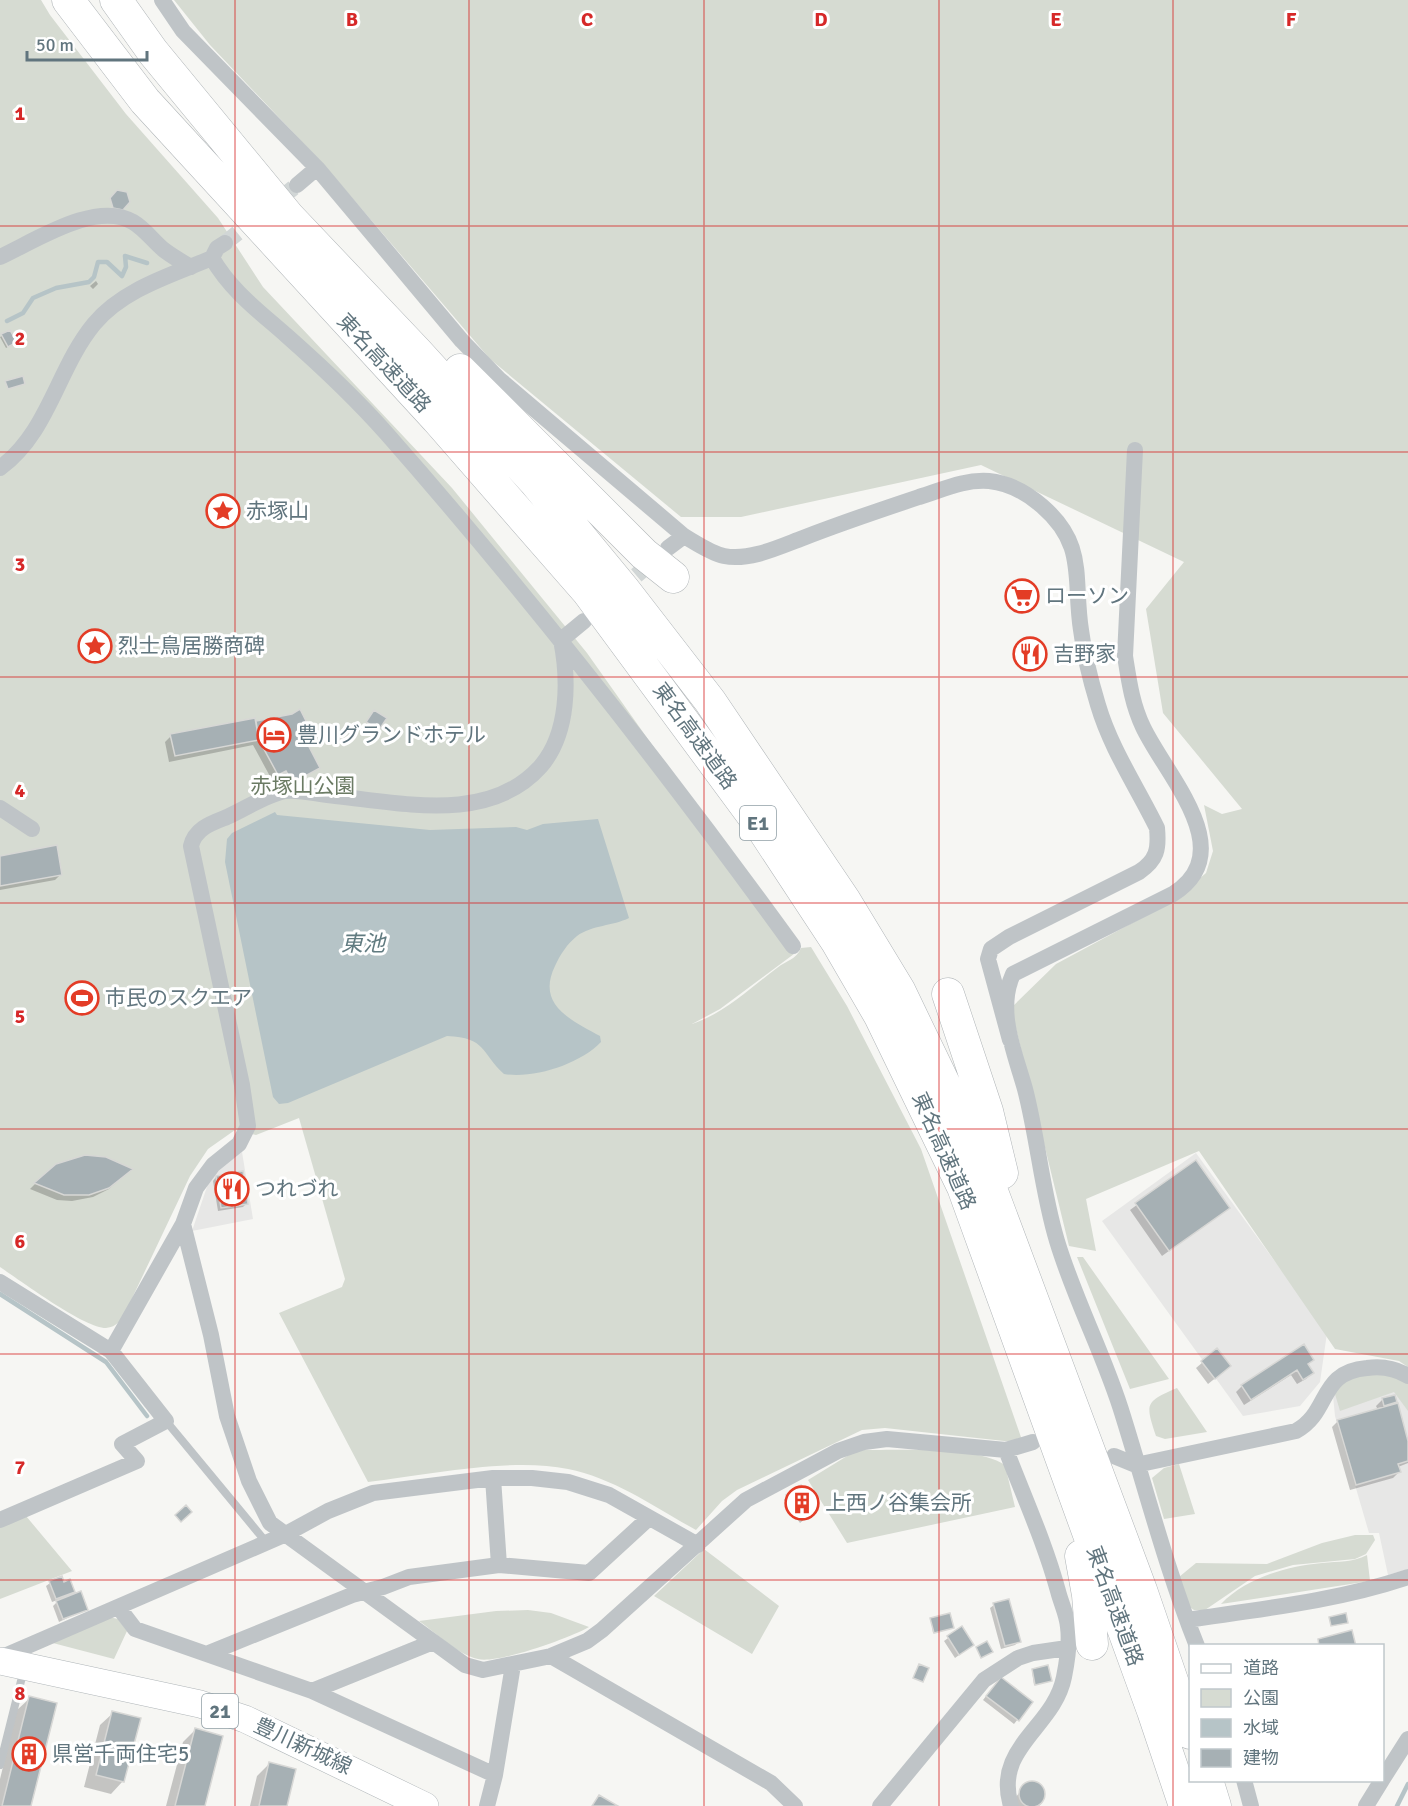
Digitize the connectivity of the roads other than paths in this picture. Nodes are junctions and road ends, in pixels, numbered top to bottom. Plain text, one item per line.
1 (68, 0) edge
2 (116, 0) edge
3 (162, 0) edge
4 (317, 168) junction
5 (297, 184) tunnel mouth
6 (288, 216) junction
7 (225, 243) tunnel mouth
8 (0, 257) edge
9 (212, 258) junction
10 (191, 267) junction
11 (1135, 450) dead end
12 (0, 468) edge
13 (684, 536) junction
14 (670, 562) joint
15 (584, 621) dead end
16 (561, 640) junction
17 (0, 808) edge
18 (32, 829) dead end
19 (793, 945) dead end
20 (948, 994) dead end
21 (1010, 1040) junction
22 (183, 1224) junction
23 (0, 1282) edge
24 (1035, 1305) junction
25 (111, 1351) junction
26 (1408, 1376) edge
27 (166, 1421) junction
28 (1033, 1442) dead end
29 (1006, 1450) junction
30 (1114, 1456) dead end
31 (1062, 1462) junction
32 (1136, 1465) junction
33 (493, 1478) junction
34 (650, 1518) junction
35 (0, 1520) edge
36 (284, 1535) junction
37 (266, 1542) junction
38 (698, 1545) junction
39 (500, 1565) junction
40 (1408, 1577) edge
41 (366, 1592) junction
42 (118, 1608) junction
43 (1187, 1620) junction
44 (433, 1642) junction
45 (1196, 1644) edge
46 (1080, 1646) junction
47 (209, 1653) junction
48 (551, 1656) junction
49 (8, 1662) edge
50 (513, 1665) junction
51 (312, 1691) junction
52 (1189, 1727) edge
53 (1408, 1739) edge
54 (0, 1765) edge
55 (495, 1775) junction
56 (1384, 1777) edge
57 (1208, 1782) edge
58 (1245, 1782) edge
59 (1381, 1782) edge
60 (411, 1803) edge
61 (487, 1806) edge
62 (795, 1806) edge
63 (880, 1806) edge
64 (1011, 1806) edge
65 (1185, 1806) edge
66 (1215, 1806) edge
67 (1251, 1806) edge
68 (1366, 1806) edge

1 - 31 highway, 東名高速道路 / E1
2 - 6 highway, 東名高速道路 / E1
3 - 4 street
4 - 5 street
4 - 13 street
6 - 14 highway
6 - 24 highway, 東名高速道路 / E1
7 - 9 street
8 - 10 street
9 - 10 street
9 - 16 street
10 - 12 street
11 - 21 street
13 - 14 street
13 - 21 street
15 - 16 street
16 - 19 street
16 - 22 street
17 - 18 street
20 - 24 highway
21 - 32 street
22 - 25 street
22 - 36 street
23 - 25 street
24 - 52 highway, 東名高速道路 / E1
25 - 27 street
26 - 32 street
27 - 35 street
27 - 37 lane
28 - 29 street
29 - 38 street
29 - 46 street
30 - 32 street
31 - 46 highway
31 - 65 highway, 東名高速道路 / E1
32 - 43 street
33 - 34 street
33 - 36 street
33 - 39 street
34 - 38 street
34 - 39 street
36 - 37 street
36 - 41 street
37 - 42 street
38 - 48 street
39 - 41 street
40 - 43 street
41 - 44 street
41 - 47 street
42 - 47 street
42 - 49 street
43 - 45 street
44 - 50 street
44 - 51 street
46 - 63 street
46 - 64 street
47 - 51 street
48 - 50 street
48 - 62 street
49 - 54 lane
49 - 60 main road, 豊川新城線 / 21
50 - 55 street
51 - 55 street
53 - 56 street
55 - 61 street
57 - 66 highway
58 - 67 street
59 - 68 street

